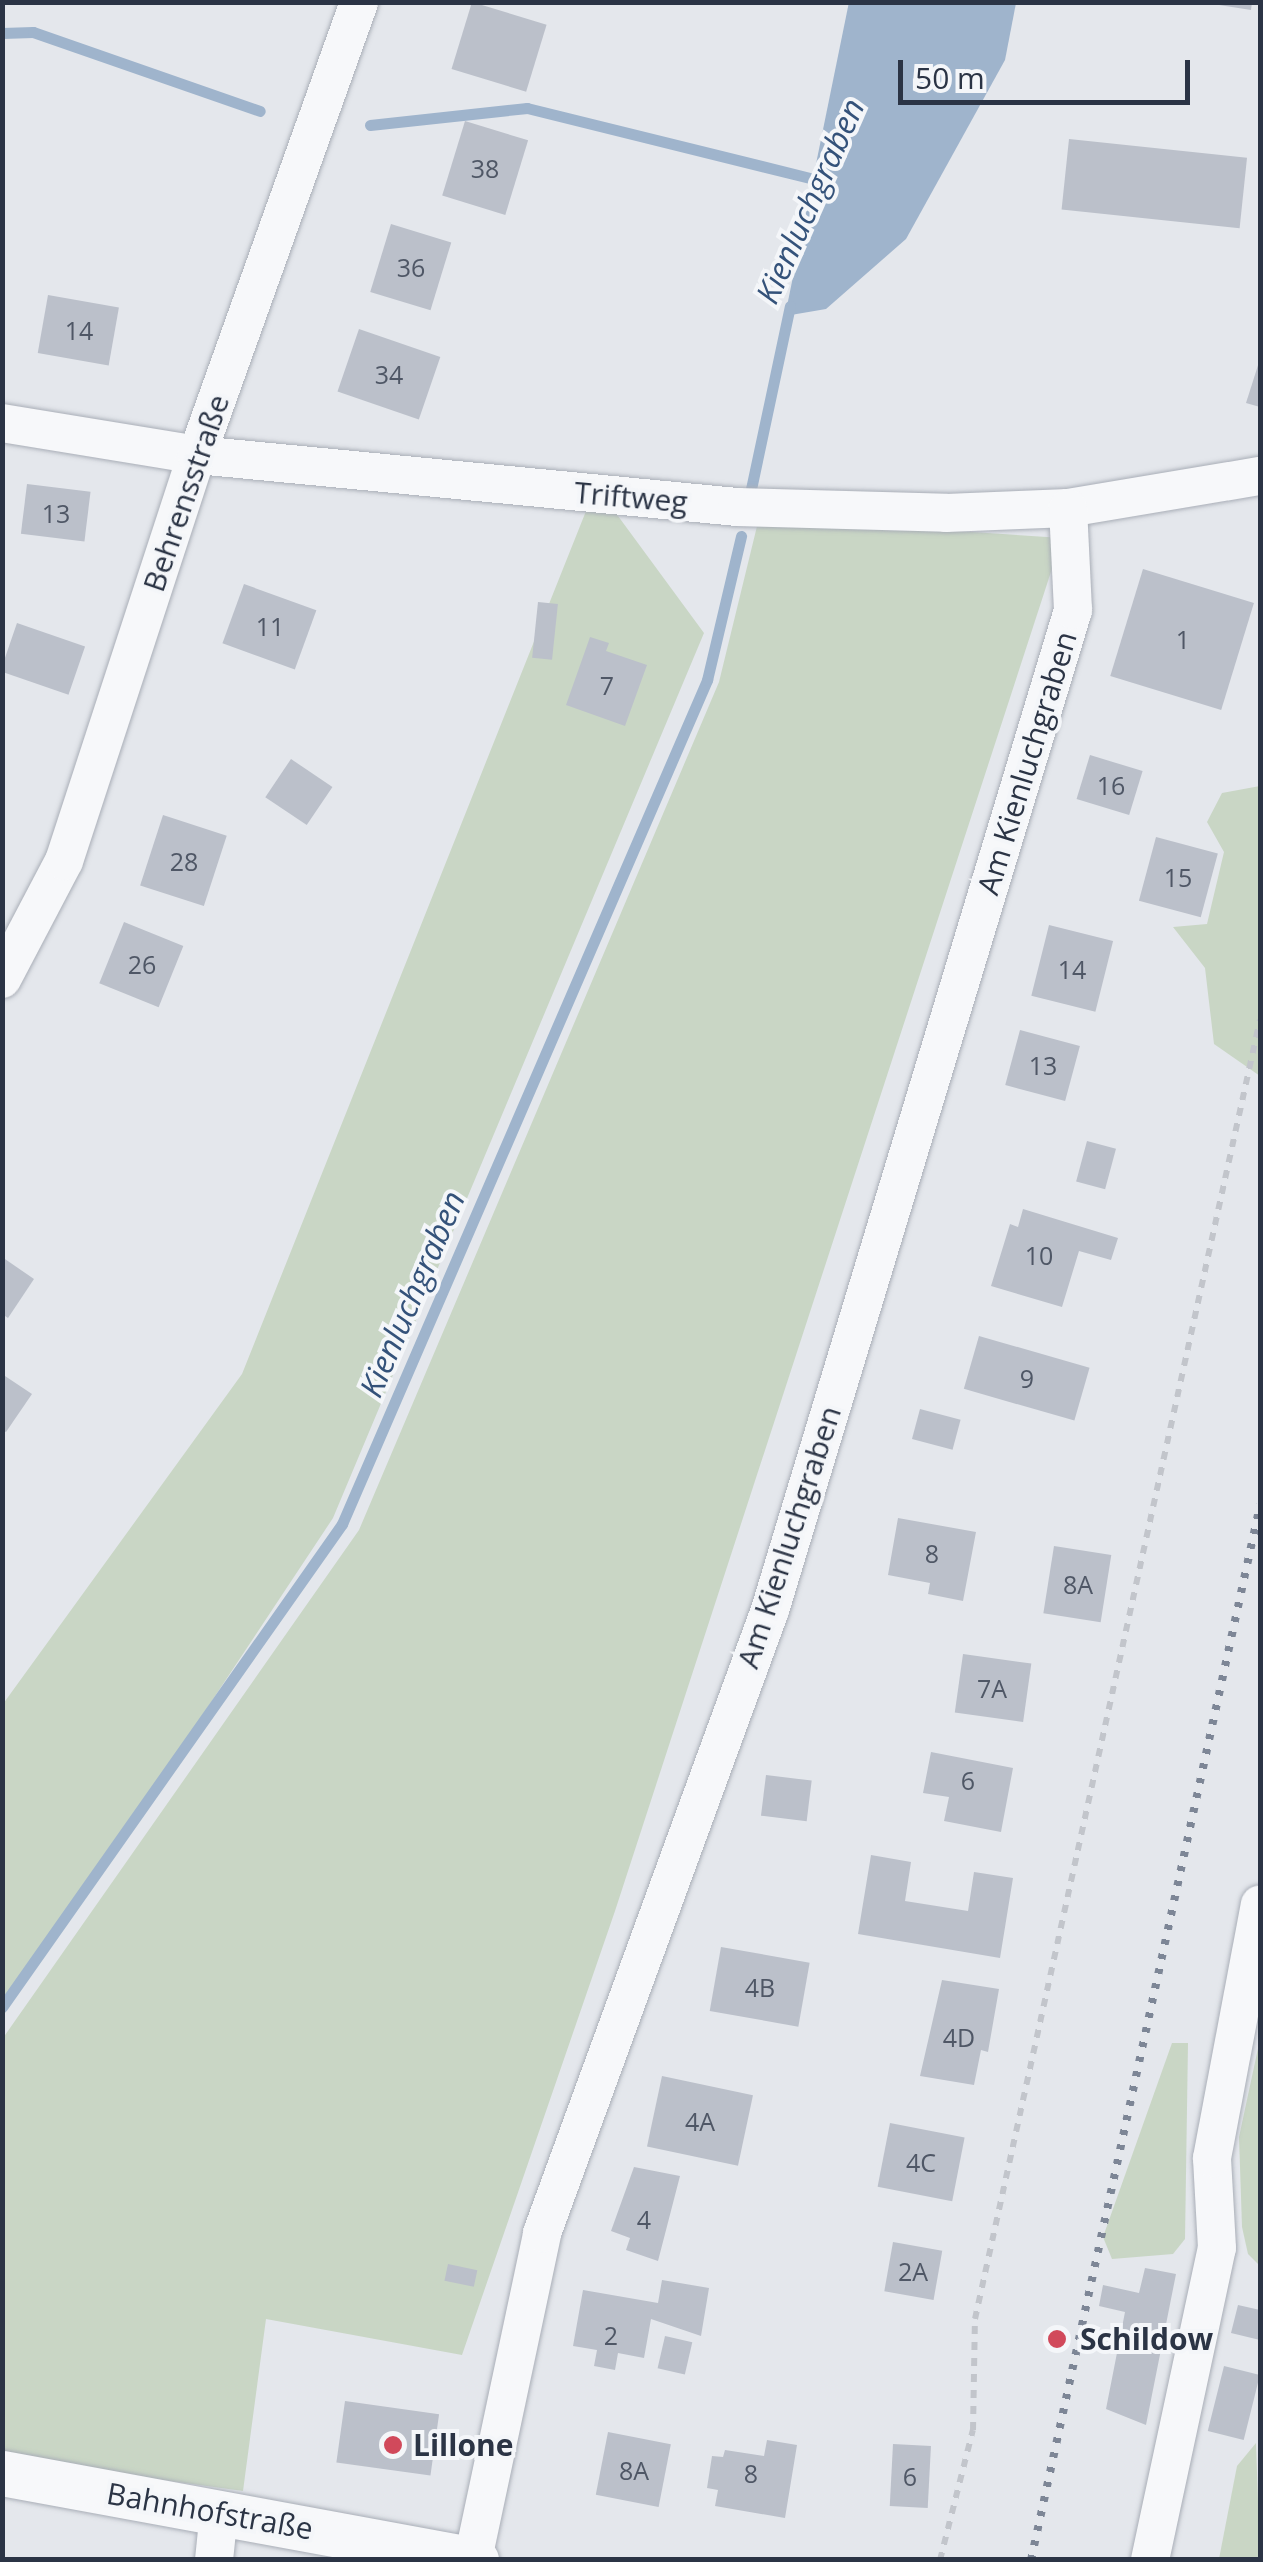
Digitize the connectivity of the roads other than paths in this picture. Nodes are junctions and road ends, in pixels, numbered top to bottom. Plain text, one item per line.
1 (359, 2) edge
2 (2, 423) edge
3 (198, 455) junction
4 (1260, 476) edge
5 (1068, 508) junction
6 (2, 978) edge
7 (1260, 1906) edge
8 (2, 2474) edge
9 (219, 2512) junction
10 (475, 2559) edge
11 (214, 2560) edge
12 (1150, 2560) edge

1 - 3 street, Behrensstraße
2 - 3 street, Triftweg
3 - 5 street, Triftweg
3 - 6 street, Behrensstraße
4 - 5 street, Triftweg
5 - 10 street, Am Kienluchgraben
7 - 12 street
8 - 9 street, Bahnhofstraße
9 - 10 street, Bahnhofstraße
9 - 11 street

